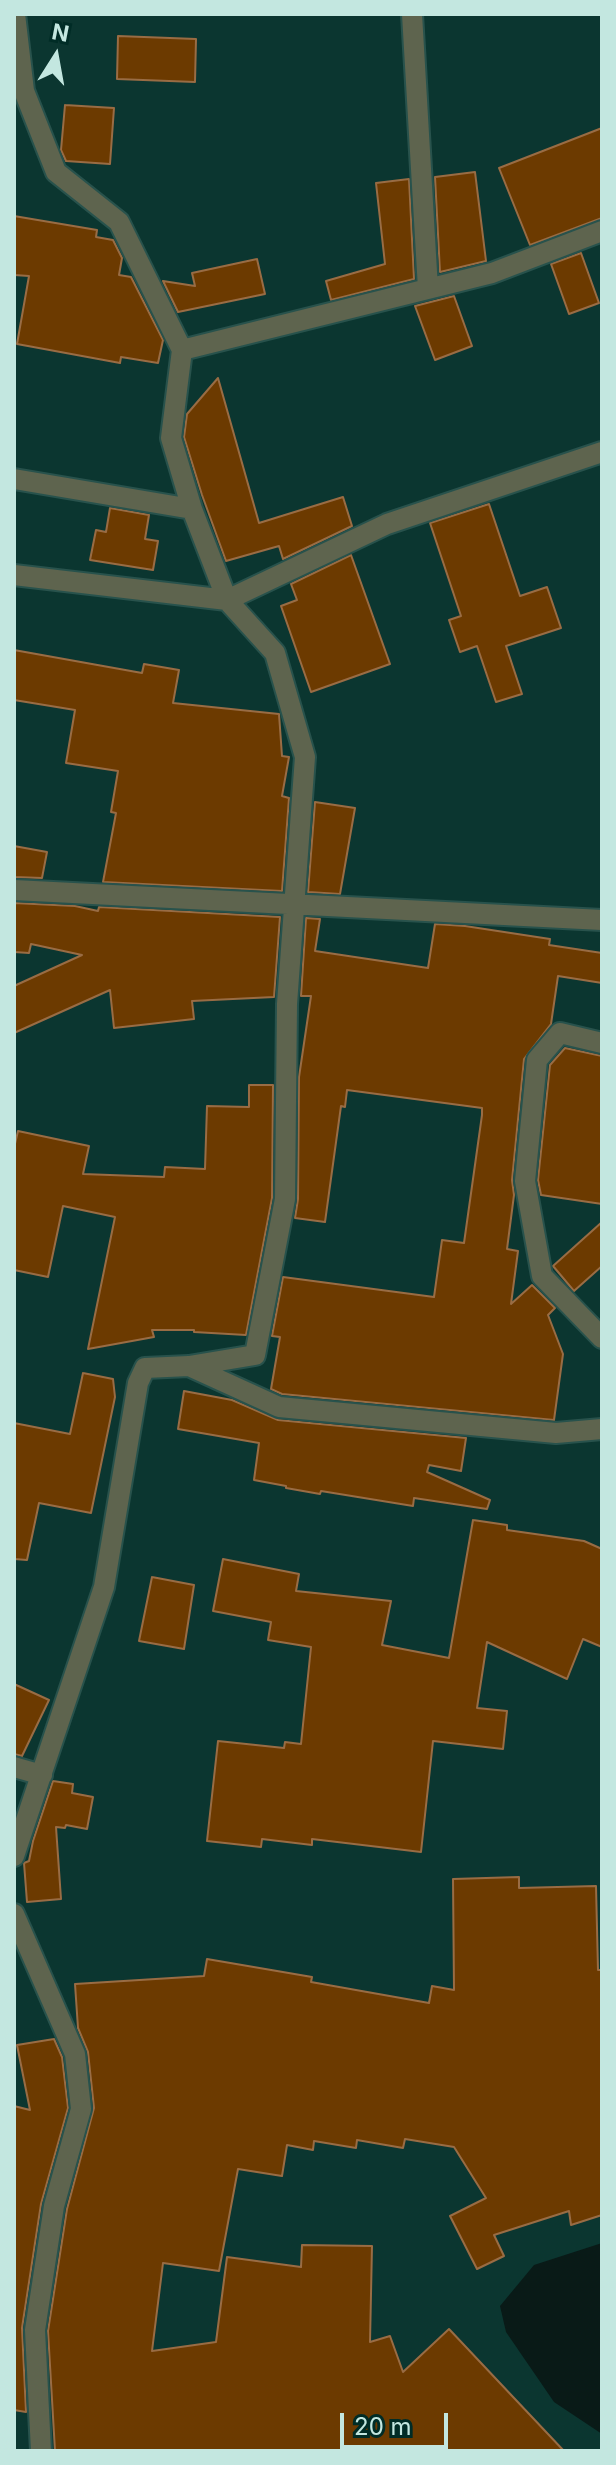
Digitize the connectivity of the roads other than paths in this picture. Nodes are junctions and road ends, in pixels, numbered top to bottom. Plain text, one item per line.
1 (15, 14) edge
2 (412, 14) edge
3 (602, 231) edge
4 (428, 289) junction
5 (182, 350) junction
6 (602, 452) edge
7 (14, 479) edge
8 (192, 509) junction
9 (14, 575) edge
10 (227, 600) junction
11 (14, 890) edge
12 (294, 905) junction
13 (602, 920) edge
14 (602, 1043) edge
15 (602, 1338) edge
16 (189, 1366) junction
17 (602, 1429) edge
18 (14, 1767) edge
19 (42, 1775) junction
20 (14, 1856) edge
21 (14, 1914) edge
22 (41, 2451) edge

1 - 5 street
2 - 4 street
3 - 4 street
4 - 5 street
5 - 8 street
6 - 10 street
7 - 8 street
8 - 10 street
9 - 10 street
10 - 12 street
11 - 12 street
12 - 13 street
12 - 16 street
14 - 15 street
16 - 17 street
16 - 19 street
18 - 19 street
19 - 20 street
21 - 22 street

